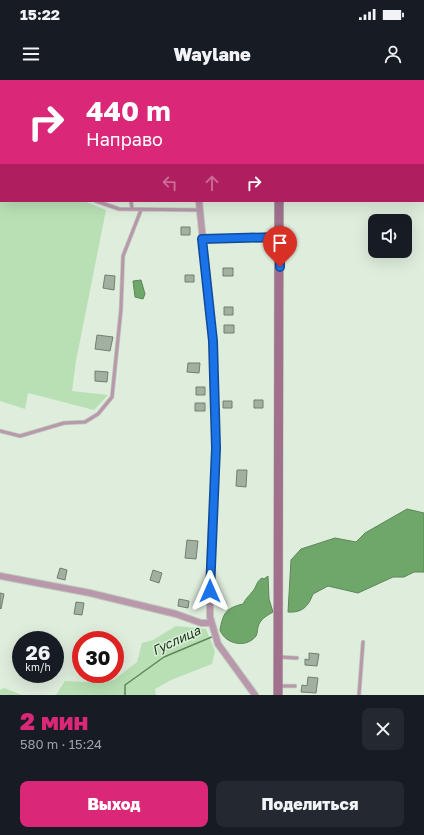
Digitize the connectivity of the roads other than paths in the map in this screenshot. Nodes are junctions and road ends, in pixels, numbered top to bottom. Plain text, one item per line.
1 (99, 202) edge
2 (131, 202) edge
3 (199, 202) edge
4 (279, 202) edge
5 (132, 209) junction
6 (141, 210) junction
7 (200, 210) junction
8 (280, 237) junction
9 (202, 239) junction
10 (0, 431) edge
11 (0, 576) edge
12 (212, 626) junction
13 (363, 642) dead end
14 (278, 657) junction
15 (297, 658) dead end
16 (295, 686) dead end
17 (278, 690) edge
18 (255, 695) edge
19 (359, 695) edge

1 - 5 lane
2 - 5 lane
3 - 7 street
4 - 8 main road
5 - 6 lane
6 - 7 lane
6 - 10 lane
7 - 9 street
8 - 9 lane
8 - 14 main road
9 - 12 street
11 - 12 street
12 - 18 street
13 - 19 lane
14 - 15 lane
14 - 17 main road
16 - 17 lane

